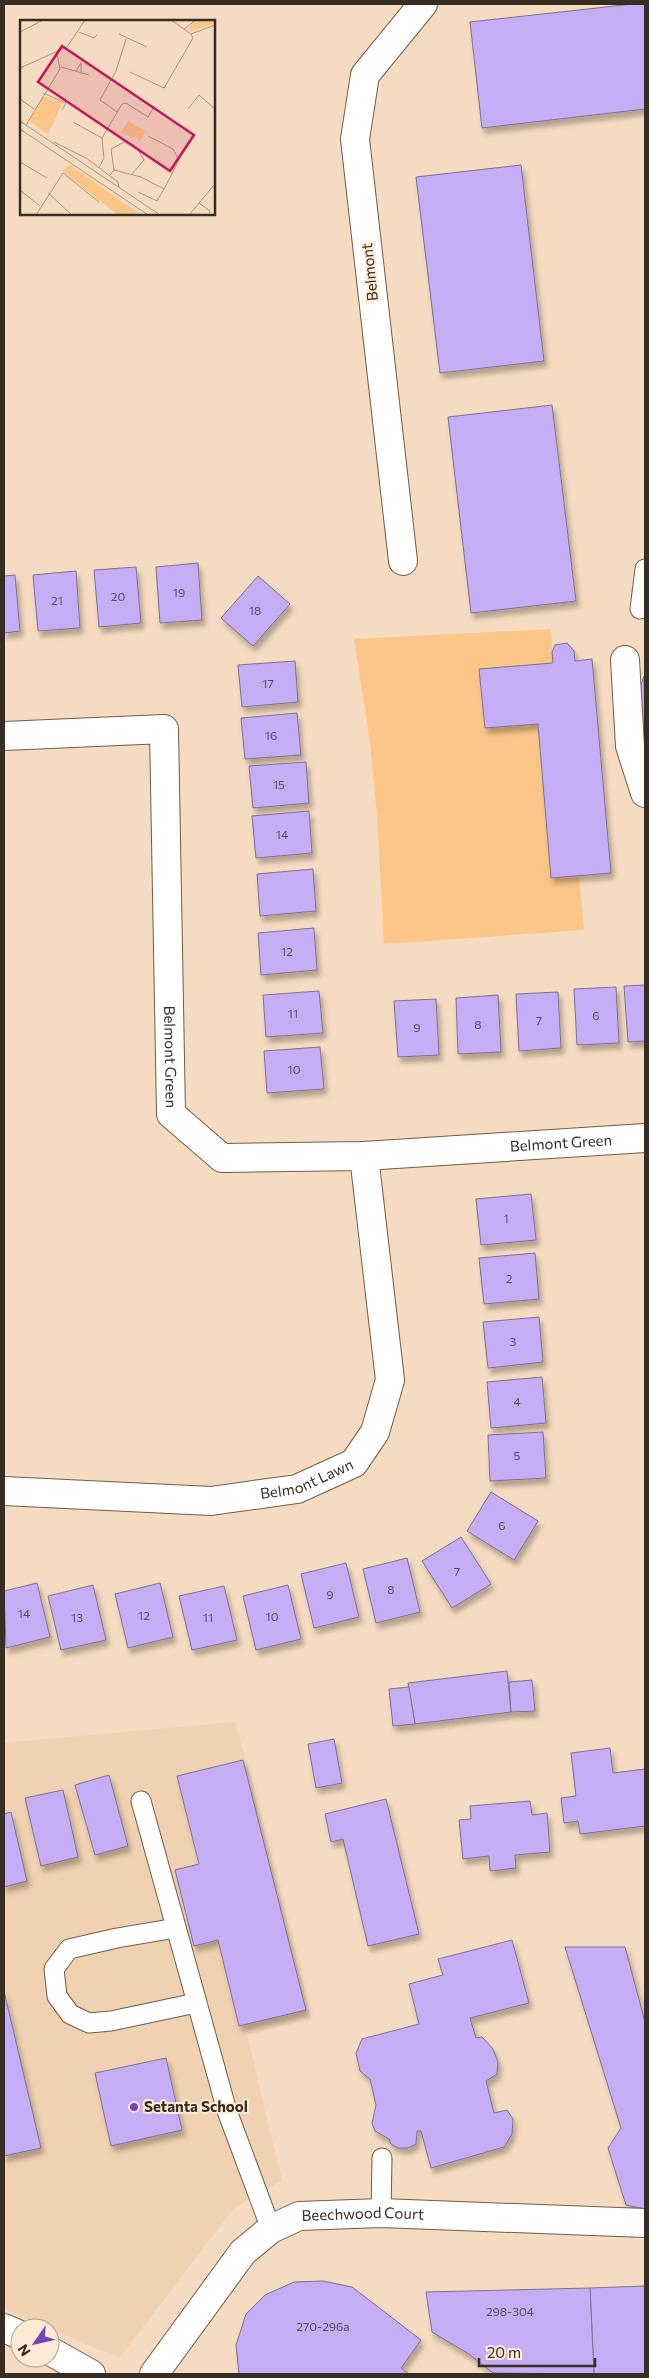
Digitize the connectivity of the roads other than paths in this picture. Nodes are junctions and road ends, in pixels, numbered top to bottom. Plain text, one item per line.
1 (423, 4) edge
2 (403, 562) dead end
3 (645, 569) edge
4 (640, 609) dead end
5 (625, 660) dead end
6 (4, 736) edge
7 (645, 792) edge
8 (645, 1138) edge
9 (364, 1156) junction
10 (4, 1491) edge
11 (141, 1801) dead end
12 (176, 1928) junction
13 (196, 2003) junction
14 (382, 2158) dead end
15 (381, 2213) junction
16 (645, 2222) edge
17 (271, 2229) junction
18 (60, 2357) edge
19 (91, 2374) edge
20 (154, 2374) edge

1 - 2 street, Belmont
3 - 4 lane
5 - 7 street
6 - 9 street, Belmont Green
8 - 9 street, Belmont Green
9 - 10 street, Belmont Lawn
11 - 12 lane
12 - 13 lane
12 - 13 lane
13 - 17 lane
14 - 15 lane
15 - 16 street, Beechwood Court
15 - 17 street, Beechwood Court
17 - 20 street, Beechwood Court
18 - 19 street

